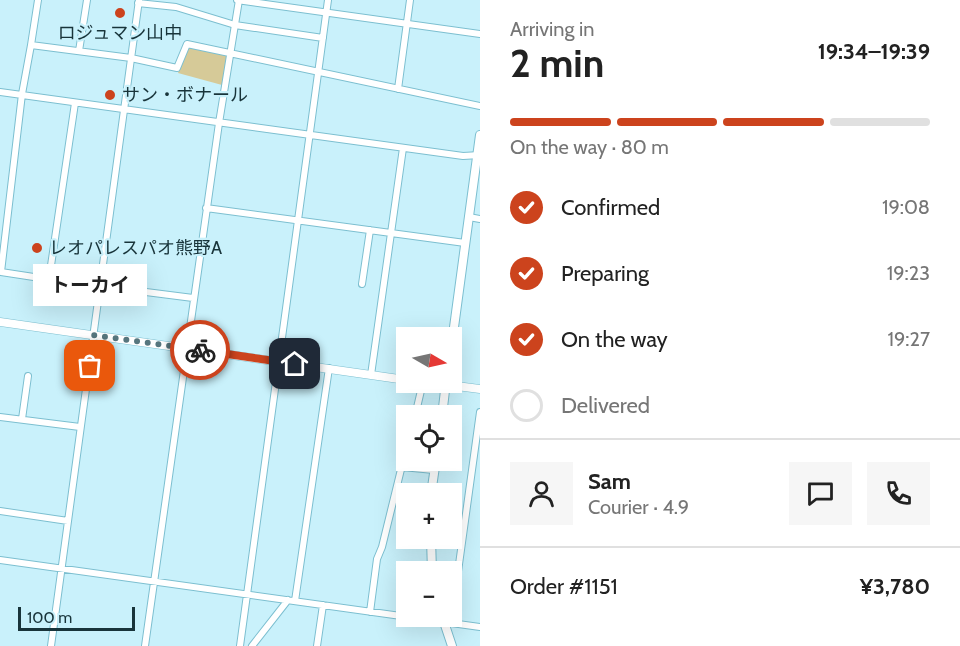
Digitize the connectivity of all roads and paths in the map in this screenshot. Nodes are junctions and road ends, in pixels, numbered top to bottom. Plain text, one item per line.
1 (38, 0) edge
2 (87, 0) edge
3 (238, 0) edge
4 (328, 0) edge
5 (410, 0) edge
6 (139, 1) edge
7 (326, 13) junction
8 (407, 23) junction
9 (235, 24) junction
10 (480, 34) edge
11 (323, 38) junction
12 (31, 45) junction
13 (79, 51) junction
14 (230, 53) junction
15 (131, 58) junction
16 (319, 72) junction
17 (398, 89) junction
18 (0, 92) edge
19 (22, 94) junction
20 (75, 103) junction
21 (480, 106) edge
22 (124, 109) junction
23 (219, 123) junction
24 (311, 135) junction
25 (480, 135) edge
26 (403, 148) junction
27 (479, 155) edge
28 (206, 208) junction
29 (469, 218) junction
30 (480, 219) edge
31 (299, 220) junction
32 (370, 230) junction
33 (391, 233) junction
34 (465, 243) junction
35 (0, 272) edge
36 (49, 279) junction
37 (362, 284) dead end
38 (99, 286) junction
39 (193, 298) junction
40 (0, 322) edge
41 (454, 327) edge
42 (93, 335) junction
43 (186, 348) junction
44 (279, 361) junction
45 (328, 369) junction
46 (371, 375) junction
47 (28, 376) dead end
48 (396, 379) edge
49 (462, 386) edge
50 (480, 389) edge
51 (480, 412) edge
52 (0, 417) edge
53 (22, 419) junction
54 (80, 427) junction
55 (401, 471) edge
56 (0, 511) edge
57 (68, 521) junction
58 (0, 560) edge
59 (456, 561) edge
60 (62, 569) junction
61 (154, 582) junction
62 (247, 595) junction
63 (291, 601) junction
64 (323, 604) junction
65 (370, 612) junction
66 (396, 614) edge
67 (462, 622) edge
68 (449, 627) edge
69 (480, 627) edge
70 (51, 646) edge
71 (145, 646) edge
72 (240, 646) edge
73 (252, 646) edge
74 (317, 646) edge
75 (452, 646) edge

1 - 12 street
2 - 13 street
3 - 7 street
3 - 9 street
4 - 7 street
5 - 8 street
6 - 9 street
6 - 15 street
7 - 8 street
7 - 11 street
8 - 10 street
8 - 17 street
9 - 11 street
9 - 14 street
11 - 16 street
12 - 13 street
12 - 19 street
13 - 15 street
14 - 15 street
14 - 16 street
14 - 23 street
15 - 22 street
16 - 17 street
16 - 24 street
17 - 21 street
18 - 19 street
19 - 20 street
19 - 35 street
20 - 22 street
20 - 36 street
22 - 23 street
22 - 38 street
23 - 24 street
23 - 28 street
24 - 26 street
24 - 31 street
25 - 27 main road
26 - 27 street
26 - 33 street
27 - 29 main road
28 - 31 street
28 - 39 street
29 - 30 street
29 - 34 main road
31 - 32 street
31 - 44 street
32 - 33 street
32 - 37 street
33 - 34 street
33 - 46 street
34 - 41 main road
35 - 36 street
36 - 38 street
38 - 39 street
38 - 42 street
39 - 43 street
40 - 42 street
42 - 43 street
42 - 54 street
43 - 44 street
43 - 61 street
44 - 45 street
44 - 62 street
45 - 46 street
45 - 63 street
46 - 48 street
47 - 53 street
49 - 50 street
51 - 59 street
52 - 53 street
53 - 54 street
54 - 57 street
55 - 65 street
56 - 57 street
57 - 60 street
58 - 60 street
60 - 61 street
60 - 70 street
61 - 62 street
61 - 71 street
62 - 63 street
62 - 72 street
63 - 64 street
63 - 73 street
64 - 65 street
64 - 74 street
65 - 66 street
67 - 69 street
68 - 75 main road

